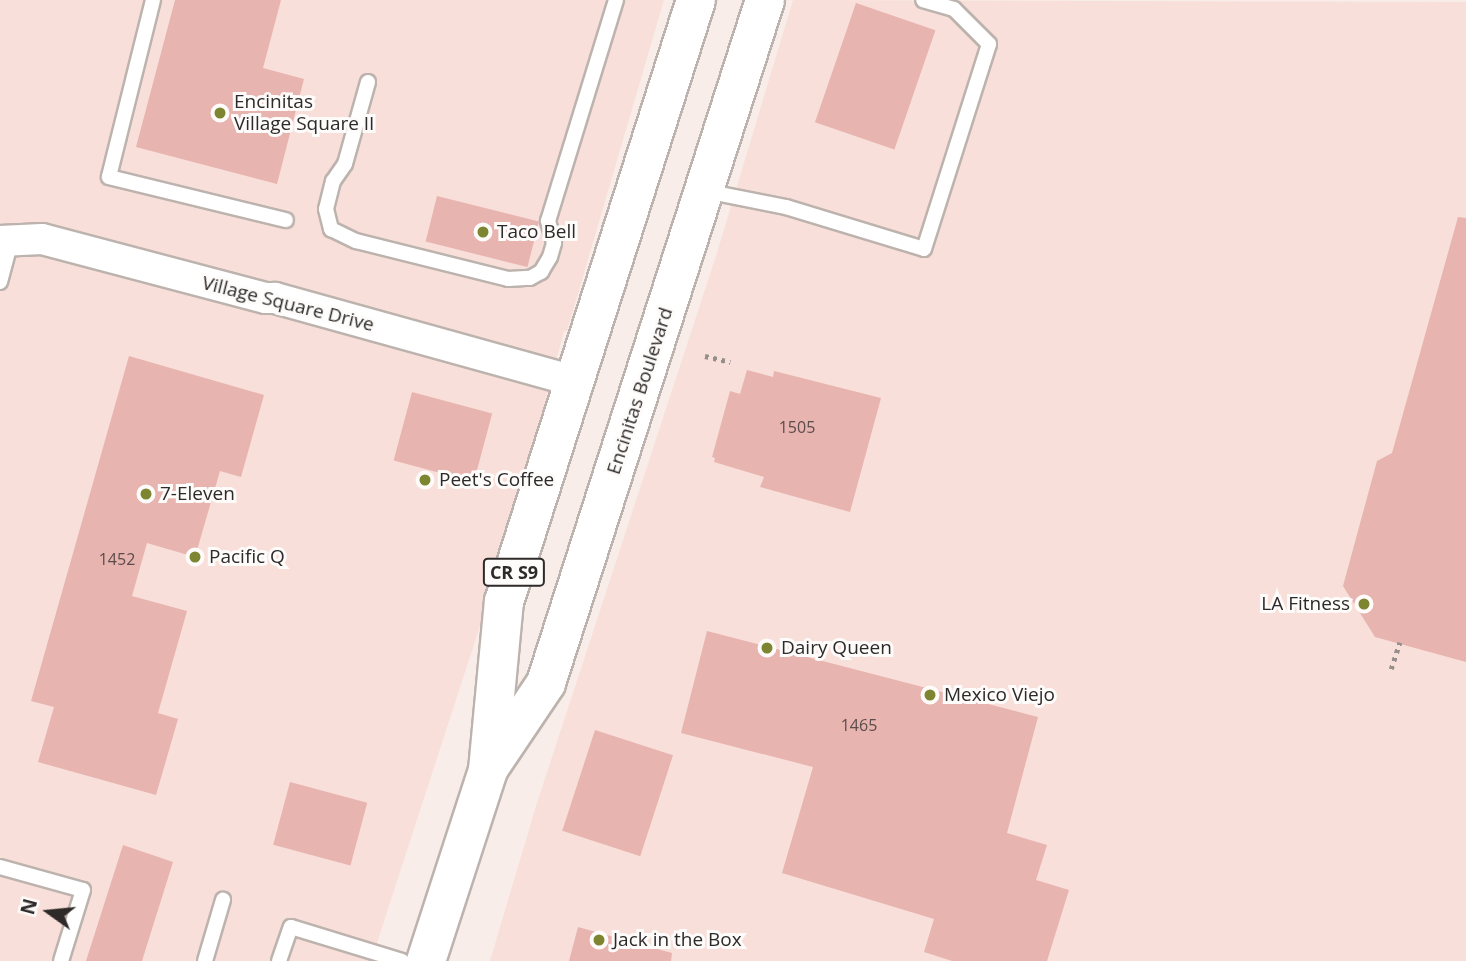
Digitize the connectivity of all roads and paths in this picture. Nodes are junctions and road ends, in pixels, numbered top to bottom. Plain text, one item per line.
1 (153, 0) edge
2 (616, 0) edge
3 (765, 0) edge
4 (923, 0) edge
5 (694, 1) edge
6 (368, 82) dead end
7 (704, 191) junction
8 (286, 220) dead end
9 (6, 241) edge
10 (0, 282) edge
11 (705, 356) dead end
12 (730, 362) dead end
13 (575, 381) junction
14 (1400, 642) dead end
15 (1391, 669) dead end
16 (488, 770) junction
17 (0, 867) edge
18 (223, 900) dead end
19 (61, 961) edge
20 (205, 961) edge
21 (279, 961) edge
22 (402, 961) edge
23 (426, 961) edge

1 - 8 lane
2 - 6 lane
3 - 7 main road, Encinitas Boulevard
4 - 7 lane
5 - 13 main road, Encinitas Boulevard / CR S9
7 - 16 main road, Encinitas Boulevard
9 - 10 lane
9 - 13 street, Village Square Drive
11 - 12 path
13 - 16 main road, Encinitas Boulevard / CR S9
14 - 15 path
16 - 23 main road, Encinitas Boulevard / CR S9
17 - 19 lane
18 - 20 lane
21 - 22 lane

